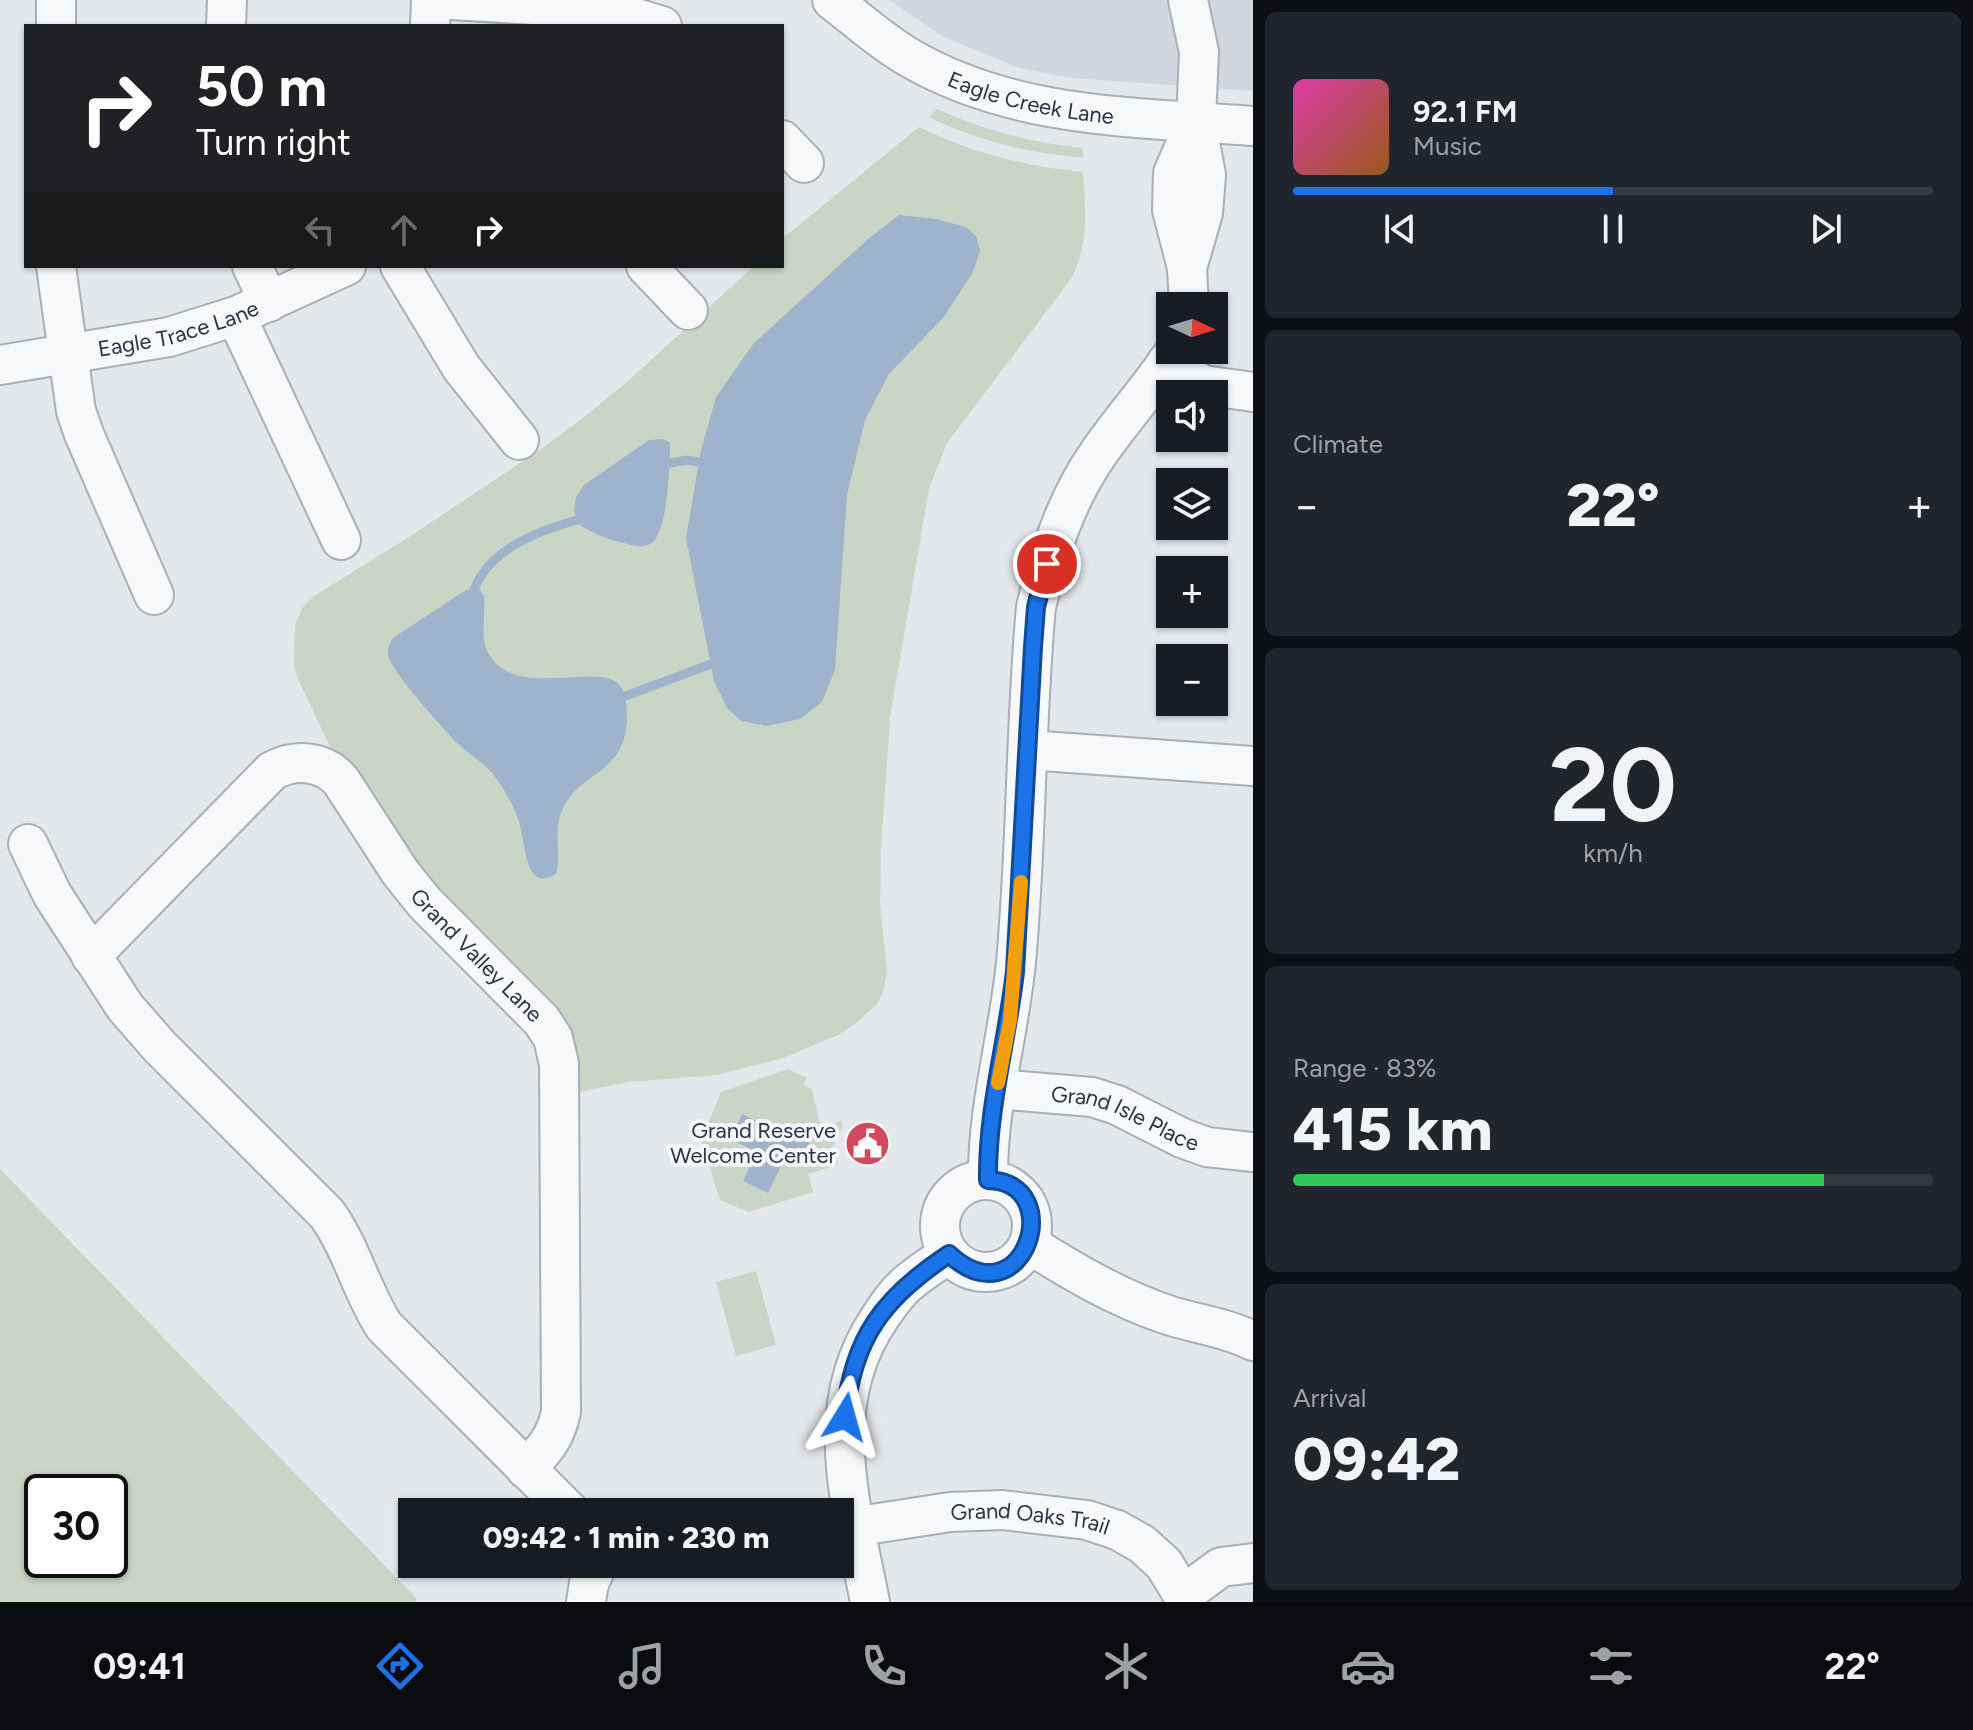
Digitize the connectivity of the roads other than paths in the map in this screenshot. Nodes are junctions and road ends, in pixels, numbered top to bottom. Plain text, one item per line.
1 (56, 0) edge
2 (227, 0) edge
3 (431, 0) edge
4 (452, 0) edge
5 (832, 0) edge
6 (1188, 0) edge
7 (56, 24) edge
8 (226, 24) edge
9 (430, 24) edge
10 (655, 24) edge
11 (1196, 121) junction
12 (1253, 126) edge
13 (56, 268) edge
14 (252, 268) edge
15 (342, 268) edge
16 (401, 268) edge
17 (648, 268) edge
18 (1188, 292) edge
19 (252, 309) junction
20 (688, 310) dead end
21 (67, 355) junction
22 (1165, 364) edge
23 (1180, 364) edge
24 (0, 365) edge
25 (1253, 392) edge
26 (519, 440) dead end
27 (341, 540) dead end
28 (154, 595) dead end
29 (1028, 750) junction
30 (1253, 766) edge
31 (28, 844) dead end
32 (91, 956) junction
33 (996, 1089) junction
34 (1253, 1152) edge
35 (988, 1180) junction
36 (1029, 1244) junction
37 (949, 1254) junction
38 (1247, 1334) edge
39 (526, 1469) junction
40 (556, 1498) edge
41 (847, 1498) edge
42 (854, 1527) edge
43 (854, 1548) edge
44 (1253, 1563) edge
45 (591, 1578) edge
46 (1185, 1598) edge
47 (586, 1602) edge
48 (870, 1602) edge

1 - 7 street
2 - 8 street
3 - 9 street
4 - 10 street
5 - 11 street, Eagle Creek Lane
6 - 11 street
11 - 12 street, Eagle Creek Lane
11 - 18 street
13 - 21 street
14 - 19 street
15 - 19 street, Eagle Trace Lane
16 - 26 street
17 - 20 street
19 - 21 street, Eagle Trace Lane
19 - 27 street
21 - 24 street, Eagle Trace Lane
21 - 28 street
22 - 29 street
23 - 25 street
29 - 30 street
29 - 33 street
31 - 32 street
32 - 39 street
32 - 39 street, Grand Valley Lane
33 - 34 street, Grand Isle Place
33 - 35 street
35 - 36 street
35 - 37 street
36 - 37 street
36 - 38 street
37 - 41 street
39 - 40 street
42 - 46 street, Grand Oaks Trail
43 - 48 street
44 - 46 street
45 - 47 street

